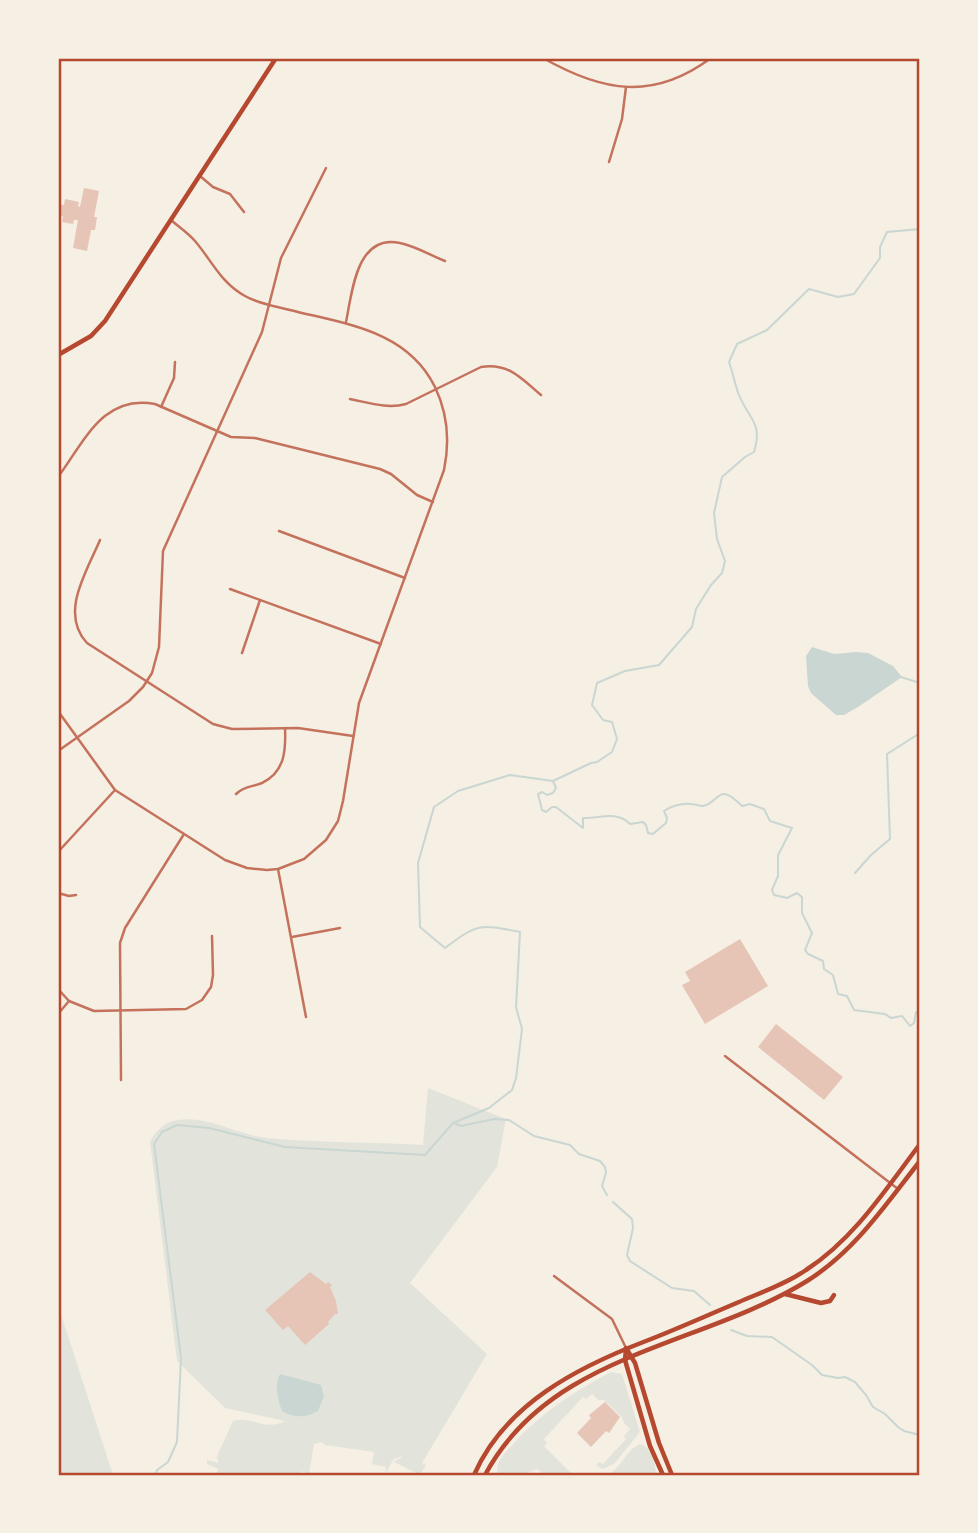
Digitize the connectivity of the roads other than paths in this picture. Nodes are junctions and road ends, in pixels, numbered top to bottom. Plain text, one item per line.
1 (276, 58) edge
2 (543, 58) edge
3 (711, 58) edge
4 (626, 87) junction
5 (609, 162) dead end
6 (326, 168) dead end
7 (200, 176) junction
8 (244, 212) dead end
9 (171, 220) junction
10 (445, 261) dead end
11 (269, 306) junction
12 (346, 324) junction
13 (58, 355) edge
14 (175, 362) dead end
15 (436, 389) junction
16 (541, 395) dead end
17 (350, 398) dead end
18 (161, 407) junction
19 (216, 433) junction
20 (58, 477) edge
21 (433, 502) junction
22 (279, 531) dead end
23 (100, 540) dead end
24 (405, 578) junction
25 (230, 589) dead end
26 (261, 600) junction
27 (381, 644) junction
28 (242, 653) dead end
29 (146, 682) junction
30 (58, 711) edge
31 (285, 728) junction
32 (353, 736) junction
33 (76, 738) junction
34 (58, 751) edge
35 (115, 790) junction
36 (236, 794) dead end
37 (184, 834) junction
38 (58, 852) edge
39 (278, 869) junction
40 (58, 893) edge
41 (76, 895) dead end
42 (340, 928) dead end
43 (212, 936) dead end
44 (291, 937) junction
45 (58, 989) edge
46 (69, 1001) junction
47 (120, 1011) junction
48 (58, 1014) edge
49 (306, 1017) dead end
50 (725, 1056) dead end
51 (121, 1080) dead end
52 (920, 1144) edge
53 (920, 1161) edge
54 (891, 1182) junction
55 (898, 1189) junction
56 (554, 1276) dead end
57 (784, 1294) junction
58 (834, 1295) dead end
59 (626, 1348) junction
60 (633, 1357) junction
61 (625, 1360) junction
62 (474, 1475) edge
63 (485, 1475) edge
64 (663, 1475) edge
65 (673, 1475) edge

1 - 7 main road
2 - 4 street
3 - 4 street
4 - 5 street
6 - 11 street
7 - 8 street
7 - 9 main road
9 - 11 street
9 - 13 main road
10 - 12 street
11 - 12 street
11 - 19 street
12 - 15 street
14 - 18 street
15 - 16 street
15 - 17 street
15 - 21 street
18 - 19 street
18 - 20 street
19 - 21 street
19 - 29 street
21 - 24 street
22 - 24 street
23 - 29 street
24 - 27 street
25 - 26 street
26 - 27 street
26 - 28 street
27 - 32 street
29 - 31 street
29 - 33 street
30 - 33 street
31 - 32 street
31 - 36 street
32 - 39 street
33 - 34 street
33 - 35 street
35 - 37 street
35 - 38 street
37 - 39 street
37 - 47 street
39 - 44 street
40 - 41 street
42 - 44 street
43 - 47 street
44 - 49 street
45 - 46 street
46 - 47 street
46 - 48 street
47 - 51 street
50 - 54 street
52 - 54 main road
53 - 55 main road
54 - 55 street
54 - 59 main road
55 - 57 main road
56 - 59 street
57 - 58 main road
57 - 60 main road
59 - 60 main road
59 - 61 main road
59 - 62 main road
60 - 61 main road
60 - 65 main road
61 - 63 main road
61 - 64 main road

